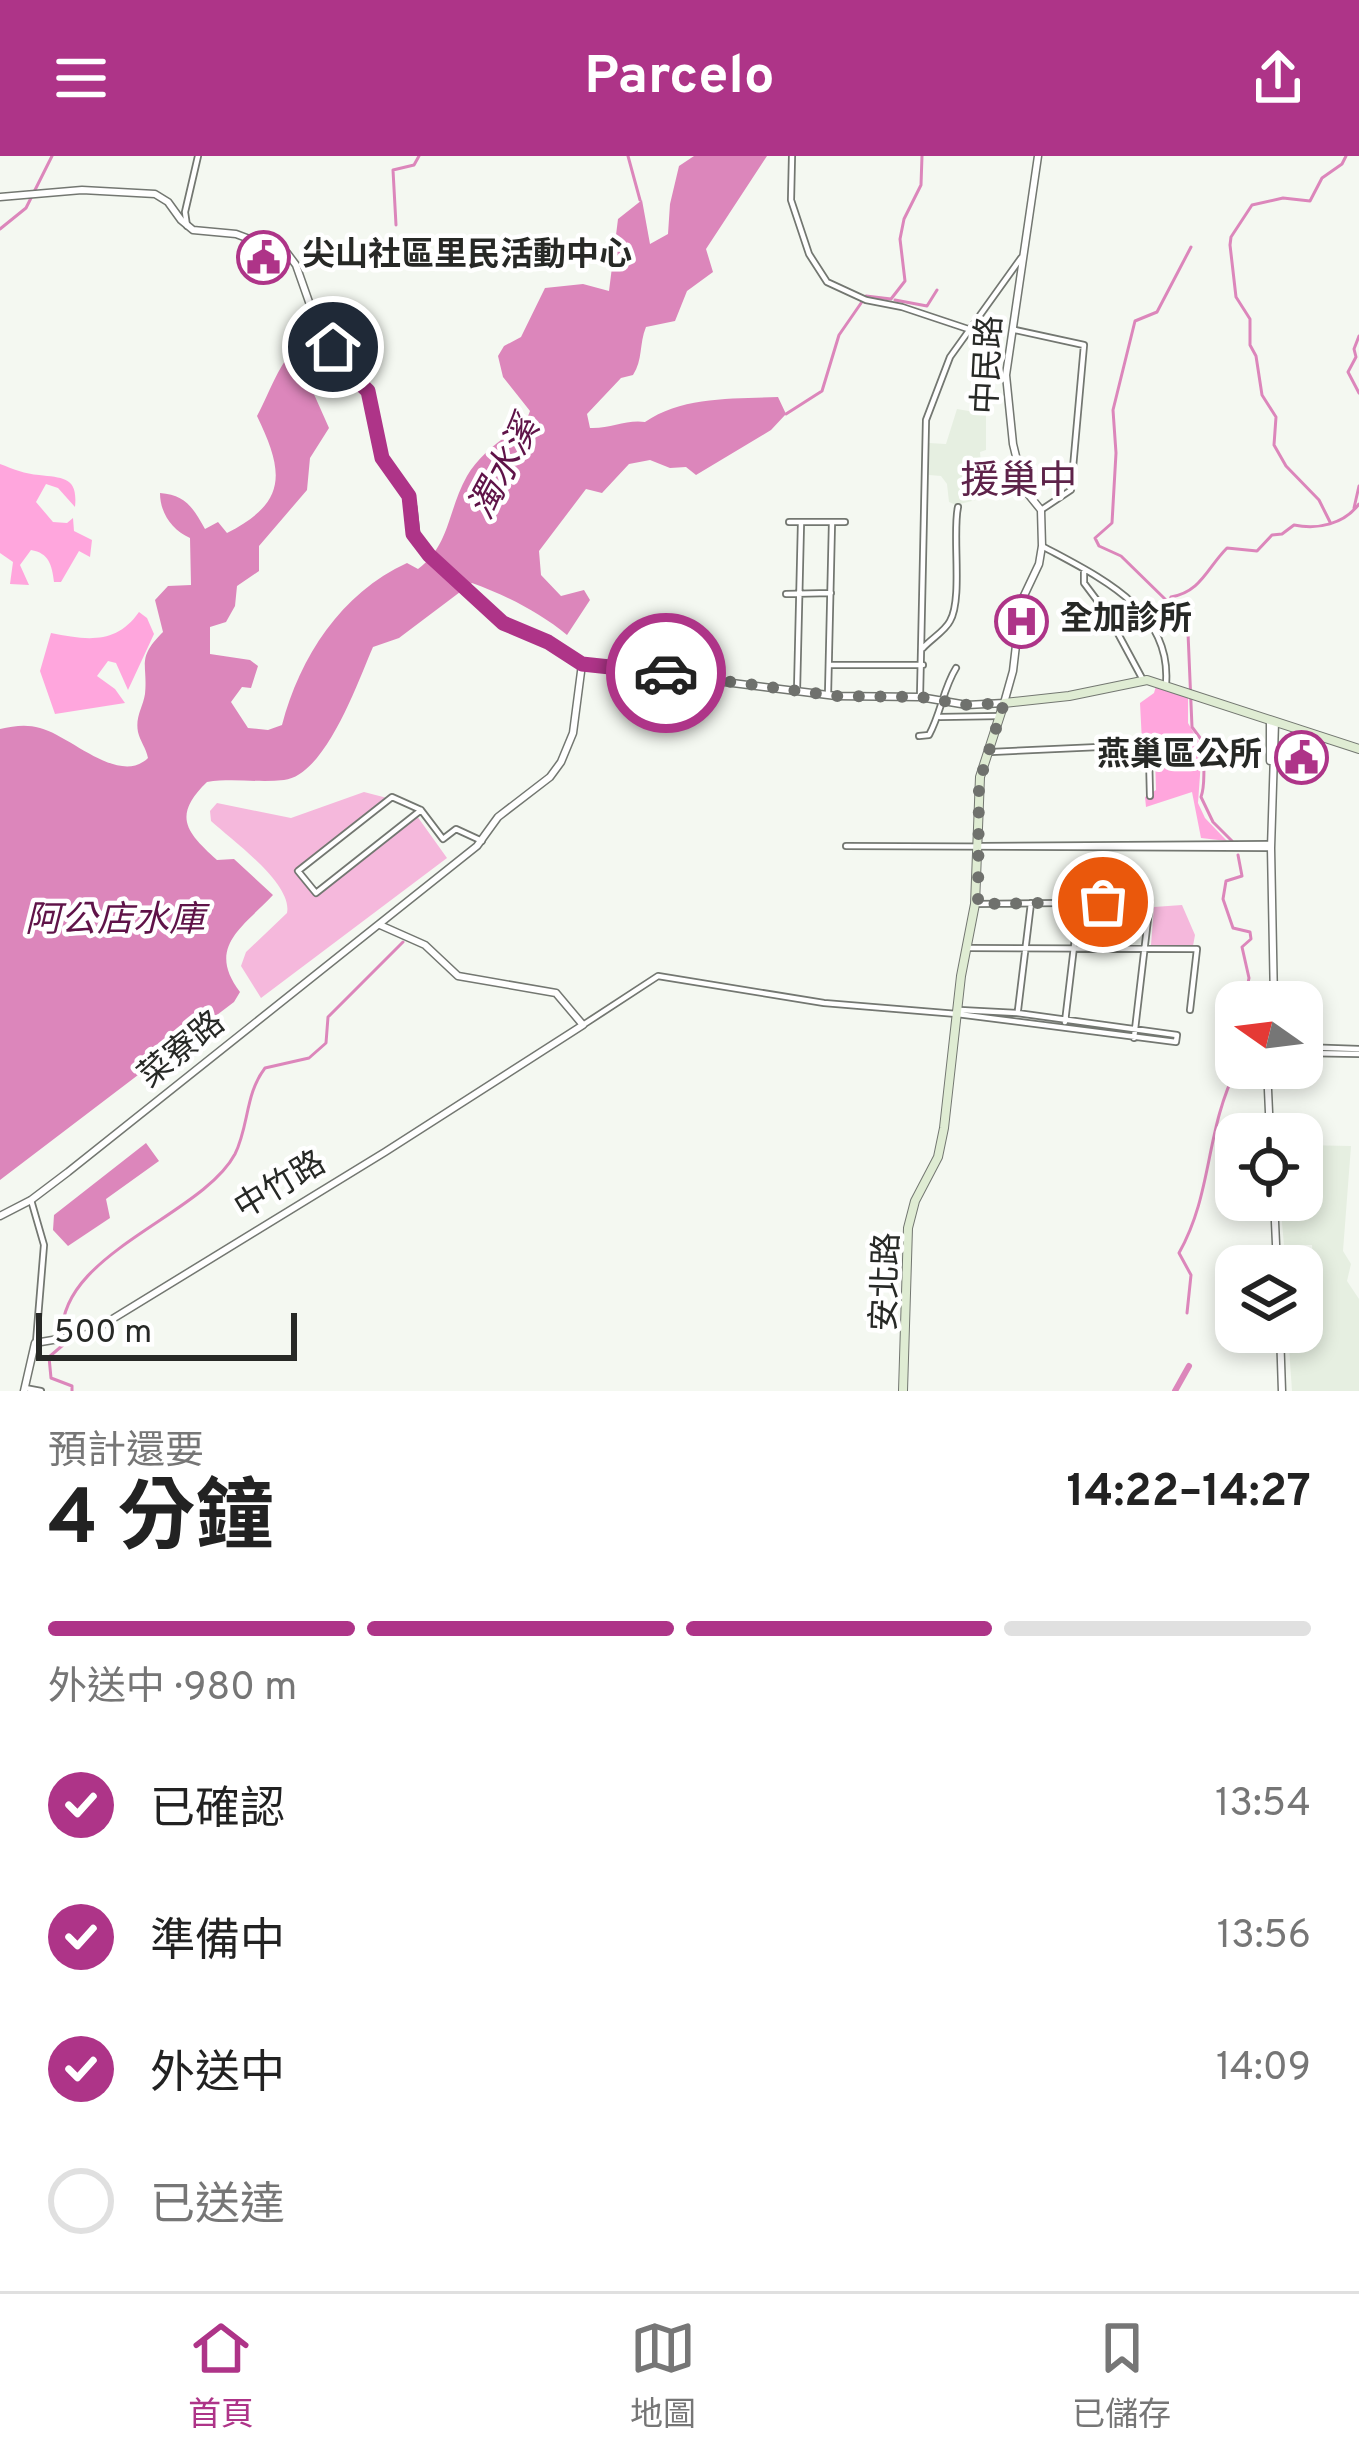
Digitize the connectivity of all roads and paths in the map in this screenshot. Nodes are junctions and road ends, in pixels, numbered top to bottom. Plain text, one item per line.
1 (198, 156) edge
2 (792, 156) edge
3 (1038, 156) edge
4 (0, 197) edge
5 (187, 226) junction
6 (1024, 254) junction
7 (968, 329) junction
8 (1012, 329) junction
9 (958, 507) dead end
10 (1041, 510) junction
11 (789, 522) dead end
12 (832, 522) junction
13 (845, 522) dead end
14 (801, 523) junction
15 (1042, 546) junction
16 (1084, 569) junction
17 (831, 593) junction
18 (786, 594) dead end
19 (800, 594) junction
20 (923, 648) junction
21 (582, 664) junction
22 (830, 665) junction
23 (923, 665) junction
24 (956, 668) dead end
25 (1144, 680) junction
26 (1166, 684) junction
27 (797, 692) junction
28 (828, 695) junction
29 (920, 697) junction
30 (942, 701) junction
31 (1004, 703) junction
32 (1000, 716) junction
33 (938, 718) junction
34 (1273, 723) junction
35 (919, 736) dead end
36 (1099, 747) dead end
37 (1359, 751) edge
38 (988, 753) junction
39 (1149, 756) dead end
40 (1150, 796) dead end
41 (421, 810) junction
42 (482, 841) junction
43 (846, 845) dead end
44 (1271, 845) junction
45 (976, 848) junction
46 (1082, 888) dead end
47 (1079, 902) junction
48 (1031, 903) junction
49 (976, 904) junction
50 (380, 925) junction
51 (967, 948) junction
52 (1074, 948) junction
53 (1024, 949) junction
54 (1145, 949) junction
55 (1274, 981) edge
56 (1190, 1010) dead end
57 (960, 1013) junction
58 (1017, 1013) junction
59 (1016, 1022) junction
60 (1065, 1023) junction
61 (584, 1024) junction
62 (1135, 1034) junction
63 (1323, 1051) edge
64 (1359, 1052) edge
65 (928, 1180) joint
66 (31, 1200) junction
67 (0, 1216) edge
68 (35, 1343) junction
69 (1281, 1353) edge
70 (24, 1389) edge
71 (41, 1391) edge
72 (904, 1391) edge
73 (1282, 1391) edge

1 - 5 street
2 - 7 street
3 - 6 street, 中民路
4 - 5 street
5 - 21 street
6 - 7 street
6 - 8 street, 中民路
7 - 20 street
8 - 10 street, 中民路
8 - 10 street
9 - 20 street
10 - 15 street, 中民路
11 - 14 street
12 - 13 street
12 - 14 street
12 - 17 street
14 - 19 street
15 - 16 street
15 - 31 street, 中民路
16 - 25 street
16 - 26 street
17 - 19 street
17 - 22 street
18 - 19 street
19 - 27 street
20 - 23 street
21 - 27 street
21 - 42 street, 菜寮路
22 - 23 street
22 - 28 street
23 - 29 street
24 - 30 street
25 - 26 main road
25 - 31 main road
26 - 34 main road
27 - 28 street
28 - 29 street
29 - 30 street
30 - 31 street
30 - 33 street
31 - 32 main road, 中民路
32 - 33 street
32 - 38 main road, 中民路
33 - 35 street
34 - 37 main road
34 - 44 street
36 - 38 street
38 - 45 main road, 中民路
39 - 40 street
41 - 41 street
41 - 42 street
42 - 50 street, 菜寮路
43 - 45 street
44 - 45 street
44 - 55 street
45 - 49 main road, 中民路
46 - 47 street
47 - 48 street
47 - 52 street
47 - 54 street
48 - 49 street
48 - 53 street
49 - 51 main road, 中民路
50 - 61 street
50 - 66 street, 菜寮路
51 - 53 street
51 - 57 main road, 中民路
52 - 53 street
52 - 54 street
52 - 60 street
53 - 58 street
54 - 56 street
54 - 62 street
57 - 58 street
57 - 59 street
57 - 61 street
57 - 65 main road, 中民路
58 - 59 street
58 - 60 street
59 - 60 street
60 - 62 street
61 - 68 street, 中竹路
62 - 62 street
63 - 64 street
65 - 72 main road, 安北路
66 - 67 street, 菜寮路
66 - 68 street
68 - 70 street
69 - 73 street
70 - 71 street

